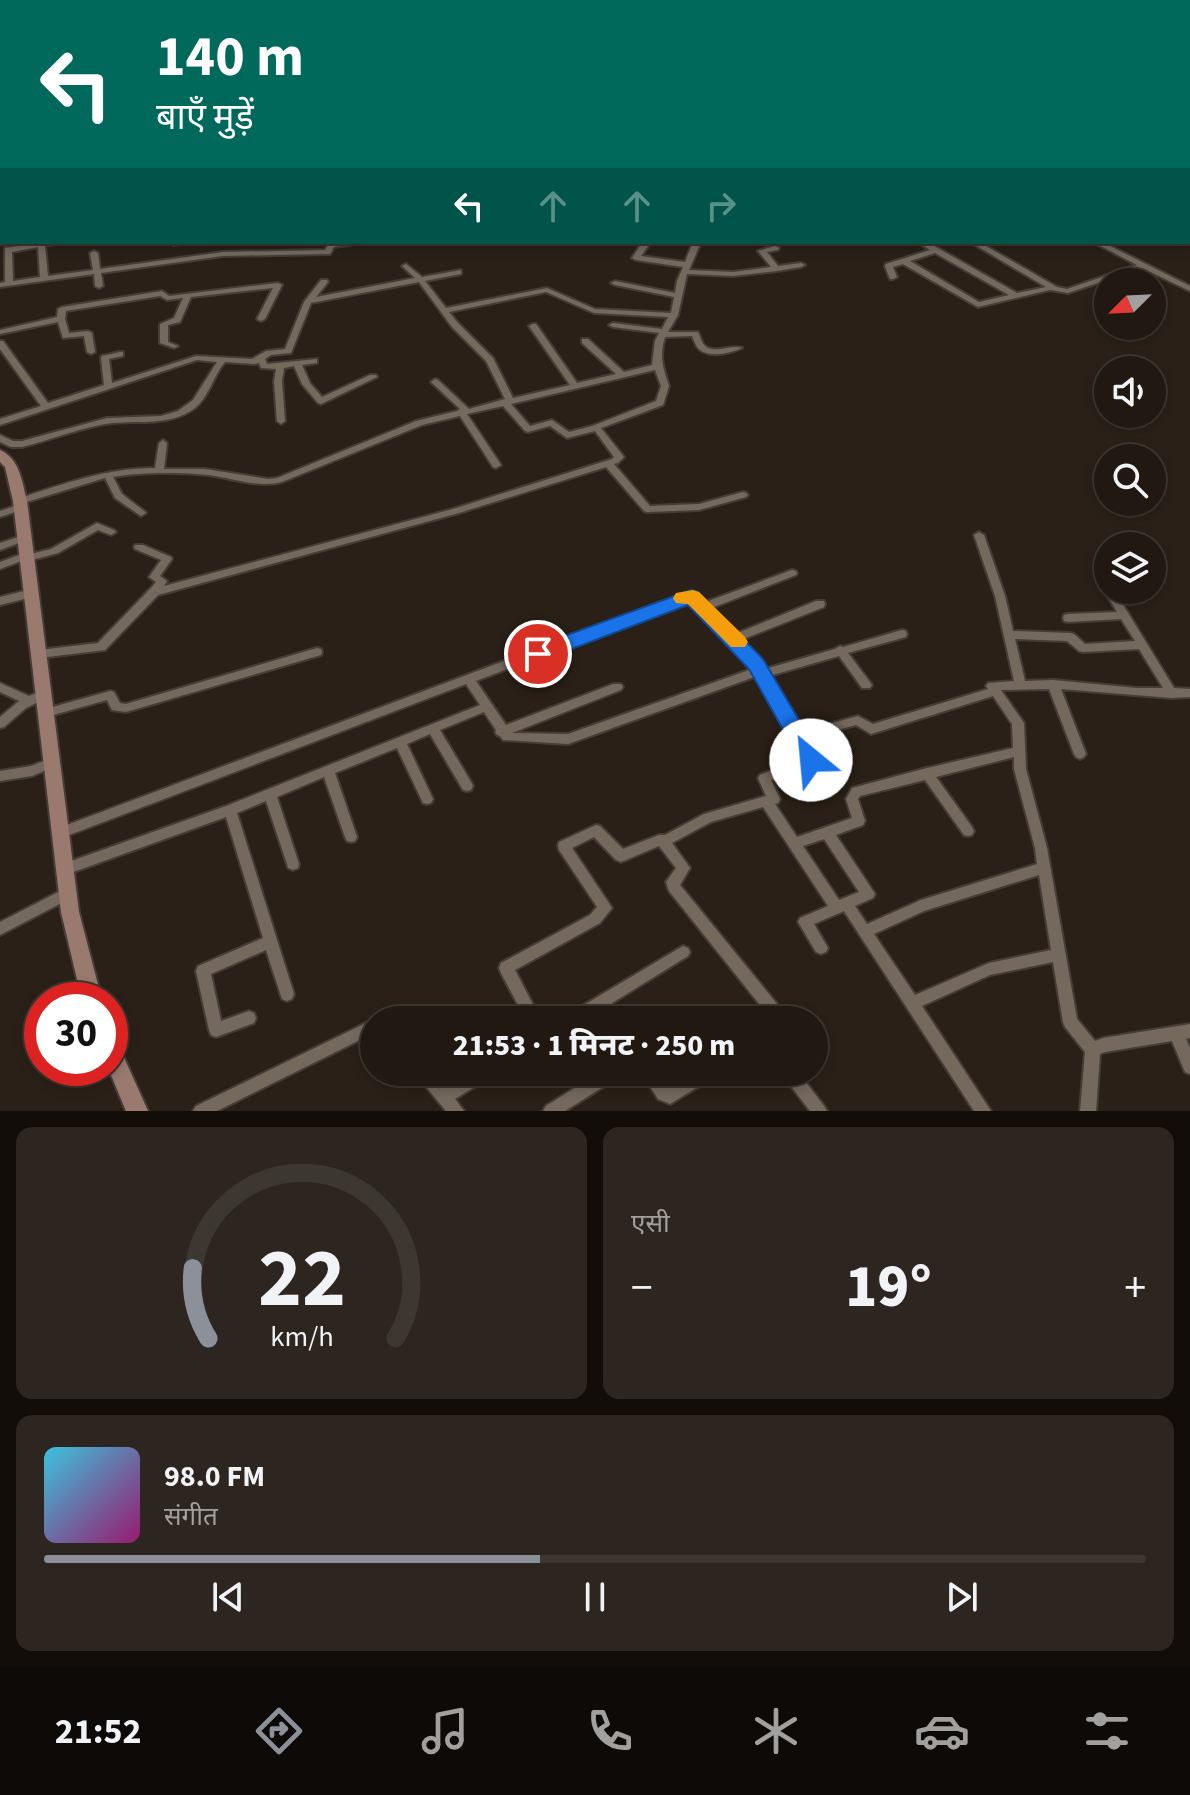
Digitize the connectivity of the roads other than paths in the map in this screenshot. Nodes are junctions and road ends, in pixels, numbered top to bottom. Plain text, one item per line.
1 (47, 244) edge
2 (333, 244) edge
3 (696, 244) edge
4 (926, 244) edge
5 (977, 244) edge
6 (1101, 244) edge
7 (41, 245) junction
8 (644, 246) dead end
9 (4, 248) edge
10 (775, 248) dead end
11 (936, 250) junction
12 (94, 253) dead end
13 (904, 261) junction
14 (801, 265) dead end
15 (1143, 265) junction
16 (406, 266) dead end
17 (98, 269) junction
18 (687, 269) junction
19 (777, 269) junction
20 (458, 272) dead end
21 (44, 277) junction
22 (893, 277) dead end
23 (421, 280) junction
24 (324, 282) dead end
25 (615, 283) dead end
26 (5, 284) edge
27 (99, 286) dead end
28 (1055, 289) junction
29 (1190, 289) edge
30 (188, 295) junction
31 (678, 296) junction
32 (1016, 296) junction
33 (309, 301) junction
34 (444, 311) junction
35 (674, 315) junction
36 (61, 319) junction
37 (261, 319) dead end
38 (613, 325) dead end
39 (533, 326) dead end
40 (0, 332) edge
41 (662, 333) junction
42 (585, 341) dead end
43 (174, 346) dead end
44 (2, 348) edge
45 (738, 348) dead end
46 (91, 352) dead end
47 (120, 354) dead end
48 (223, 360) junction
49 (262, 360) junction
50 (314, 361) dead end
51 (297, 364) junction
52 (280, 366) junction
53 (658, 366) junction
54 (623, 376) junction
55 (373, 377) dead end
56 (435, 382) dead end
57 (108, 386) junction
58 (576, 387) junction
59 (507, 400) junction
60 (46, 406) junction
61 (464, 411) junction
62 (281, 421) dead end
63 (0, 422) edge
64 (596, 428) junction
65 (0, 438) edge
66 (163, 443) dead end
67 (0, 454) edge
68 (608, 463) junction
69 (496, 465) dead end
70 (159, 470) junction
71 (107, 474) junction
72 (743, 495) dead end
73 (24, 501) junction
74 (141, 513) dead end
75 (0, 514) edge
76 (111, 532) dead end
77 (979, 535) dead end
78 (0, 547) edge
79 (139, 547) dead end
80 (31, 552) junction
81 (0, 566) edge
82 (792, 573) dead end
83 (154, 592) junction
84 (32, 593) junction
85 (0, 601) edge
86 (820, 604) dead end
87 (1117, 604) edge
88 (704, 607) junction
89 (1124, 615) junction
90 (1068, 618) dead end
91 (902, 634) dead end
92 (1008, 635) junction
93 (734, 638) junction
94 (1143, 645) junction
95 (840, 650) junction
96 (317, 652) dead end
97 (46, 654) junction
98 (761, 672) junction
99 (469, 680) junction
100 (1020, 684) junction
101 (1053, 684) junction
102 (866, 685) dead end
103 (0, 687) edge
104 (617, 687) dead end
105 (994, 692) junction
106 (1190, 693) edge
107 (1172, 694) junction
108 (37, 697) junction
109 (486, 707) junction
110 (55, 711) junction
111 (0, 724) edge
112 (433, 729) junction
113 (501, 732) junction
114 (799, 735) junction
115 (400, 742) junction
116 (1019, 751) junction
117 (1080, 754) dead end
118 (52, 763) junction
119 (328, 771) junction
120 (927, 773) junction
121 (0, 776) edge
122 (467, 786) dead end
123 (270, 795) junction
124 (427, 799) dead end
125 (766, 801) junction
126 (230, 810) junction
127 (71, 829) junction
128 (968, 831) dead end
129 (827, 832) junction
130 (351, 837) dead end
131 (663, 839) junction
132 (794, 844) junction
133 (293, 864) dead end
134 (76, 865) junction
135 (1044, 868) junction
136 (68, 893) junction
137 (841, 906) junction
138 (0, 929) edge
139 (865, 931) junction
140 (271, 941) junction
141 (821, 948) dead end
142 (683, 952) dead end
143 (1056, 955) junction
144 (88, 982) edge
145 (287, 994) dead end
146 (603, 1002) junction
147 (913, 1003) junction
148 (526, 1006) edge
149 (596, 1006) edge
150 (605, 1006) edge
151 (770, 1006) edge
152 (249, 1018) dead end
153 (1184, 1032) edge
154 (360, 1033) edge
155 (1093, 1050) junction
156 (1190, 1067) edge
157 (124, 1086) edge
158 (435, 1086) edge
159 (462, 1086) edge
160 (591, 1086) edge
161 (659, 1086) edge
162 (684, 1086) edge
163 (800, 1086) edge
164 (444, 1097) junction
165 (132, 1109) edge
166 (201, 1111) edge
167 (456, 1111) edge
168 (551, 1111) edge
169 (819, 1111) edge
170 (983, 1111) edge
171 (1088, 1111) edge

1 - 7 street
2 - 17 street
3 - 18 street
4 - 11 street
5 - 28 street
6 - 15 street
7 - 9 street
7 - 21 street
8 - 18 street
9 - 26 street
10 - 19 street
11 - 13 street
11 - 32 street
12 - 17 street
13 - 22 street
13 - 32 street
14 - 19 street
15 - 28 street
15 - 29 street
16 - 23 street
17 - 21 street
17 - 27 street
18 - 19 street
18 - 31 street
20 - 23 street
21 - 26 street
23 - 33 street
23 - 34 street
24 - 33 street
25 - 31 street
28 - 32 street
30 - 36 street
30 - 37 street
30 - 43 street
31 - 35 street
33 - 49 street
34 - 35 street
34 - 59 street
35 - 41 street
36 - 40 street
36 - 46 street
38 - 41 street
39 - 58 street
41 - 45 street
41 - 53 street
42 - 54 street
44 - 60 street
47 - 57 street
48 - 49 street
48 - 57 street
48 - 65 street
49 - 52 street
50 - 51 street
51 - 52 street
51 - 55 street
52 - 62 street
53 - 54 street
53 - 64 street
54 - 58 street
56 - 61 street
57 - 60 street
58 - 59 street
59 - 61 street
59 - 64 street
60 - 63 street
61 - 69 street
61 - 70 street
64 - 68 street
66 - 70 street
67 - 73 street
68 - 72 street
68 - 83 street
70 - 71 street
71 - 73 street
71 - 74 street
73 - 75 street
73 - 80 street
76 - 80 street
77 - 92 street
78 - 80 street
79 - 83 street
80 - 81 street
80 - 84 street
82 - 88 street
83 - 97 street
84 - 85 street
84 - 97 street
86 - 93 street
87 - 89 street
88 - 93 street
88 - 99 street
89 - 90 street
89 - 94 street
91 - 95 street
92 - 94 street
92 - 100 street
93 - 98 street
94 - 107 street
95 - 98 street
95 - 102 street
96 - 110 street
97 - 108 street
98 - 113 street
98 - 114 street
99 - 109 street
99 - 127 street
100 - 101 street
100 - 105 street
101 - 107 street
101 - 117 street
103 - 108 street
104 - 113 street
105 - 114 street
105 - 116 street
106 - 107 street
108 - 110 street
108 - 111 street
109 - 112 street
109 - 113 street
110 - 118 street
112 - 115 street
112 - 122 street
114 - 125 street
115 - 119 street
115 - 124 street
116 - 120 street
116 - 135 street
118 - 121 street
118 - 127 street
119 - 123 street
119 - 130 street
120 - 128 street
120 - 129 street
123 - 126 street
123 - 133 street
125 - 131 street
125 - 132 street
126 - 134 street
126 - 140 street
127 - 134 street
129 - 132 street
129 - 137 street
131 - 148 street
131 - 151 street
132 - 137 street
134 - 136 street
135 - 139 street
135 - 143 street
136 - 138 street
136 - 144 street
137 - 139 street
137 - 141 street
139 - 147 street
140 - 145 street
140 - 152 street
142 - 146 street
143 - 147 street
143 - 155 street
146 - 149 street
146 - 150 street
147 - 170 street
153 - 155 street
153 - 156 street
154 - 166 street
155 - 171 street
157 - 165 street
158 - 164 street
159 - 164 street
160 - 168 street
161 - 162 street
163 - 169 street
164 - 167 street

